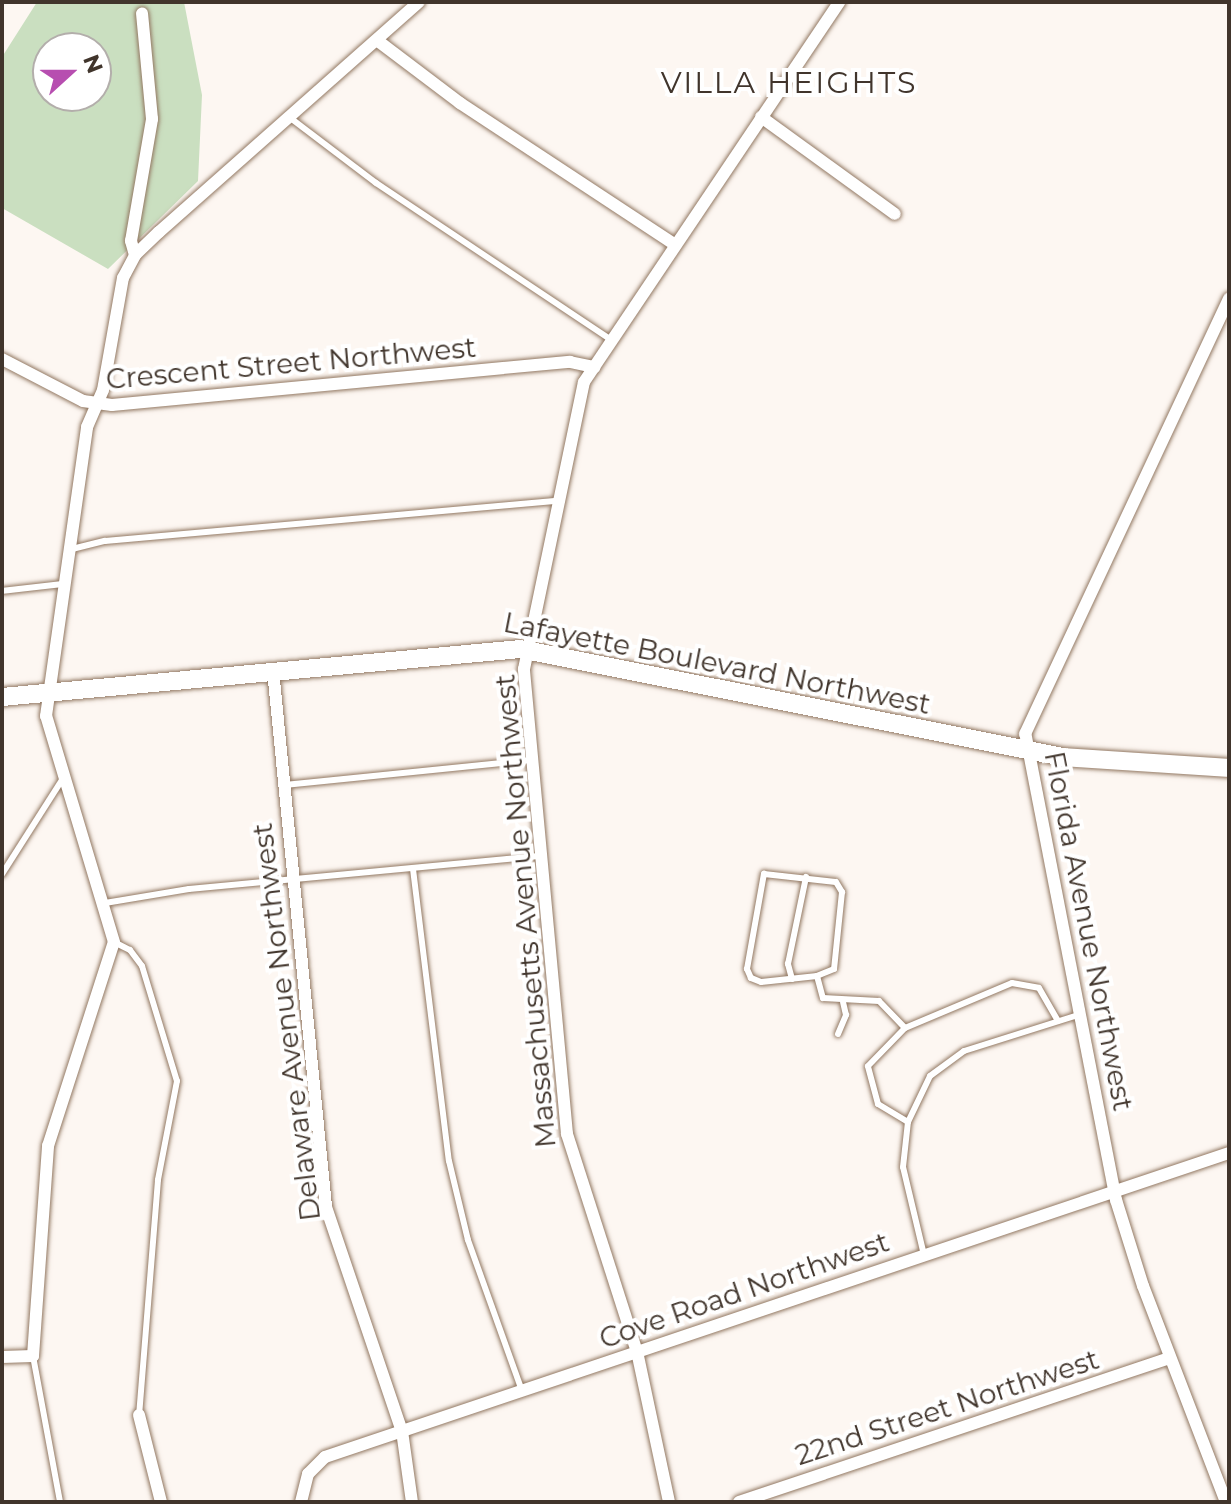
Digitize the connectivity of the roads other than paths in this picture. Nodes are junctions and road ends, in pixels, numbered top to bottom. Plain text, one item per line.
1 (419, 2) edge
2 (839, 2) edge
3 (142, 13) dead end
4 (378, 41) junction
5 (289, 117) junction
6 (761, 117) junction
7 (895, 214) dead end
8 (675, 245) junction
9 (135, 255) junction
10 (1229, 298) edge
11 (611, 340) junction
12 (3, 363) edge
13 (594, 367) junction
14 (97, 404) junction
15 (557, 501) junction
16 (68, 550) junction
17 (62, 584) junction
18 (2, 591) edge
19 (527, 650) junction
20 (273, 670) junction
21 (46, 693) junction
22 (2, 697) edge
23 (1030, 752) junction
24 (531, 760) junction
25 (1229, 768) edge
26 (65, 775) junction
27 (284, 785) junction
28 (541, 856) junction
29 (413, 869) junction
30 (2, 874) edge
31 (806, 877) junction
32 (293, 881) junction
33 (105, 903) junction
34 (114, 942) junction
35 (817, 976) junction
36 (792, 979) junction
37 (843, 1002) junction
38 (1081, 1014) junction
39 (1058, 1021) junction
40 (905, 1028) junction
41 (838, 1034) dead end
42 (908, 1122) junction
43 (1229, 1153) edge
44 (1115, 1190) junction
45 (925, 1255) junction
46 (637, 1352) junction
47 (33, 1356) junction
48 (2, 1357) edge
49 (1170, 1358) junction
50 (522, 1391) junction
51 (139, 1415) joint
52 (402, 1431) junction
53 (60, 1502) edge
54 (161, 1502) edge
55 (301, 1502) edge
56 (412, 1502) edge
57 (669, 1502) edge
58 (739, 1502) edge
59 (1226, 1502) edge

1 - 4 street
2 - 6 street, Massachusetts Avenue Northwest
3 - 9 street
4 - 5 street
4 - 8 street
5 - 9 street
5 - 11 lane
6 - 7 street
6 - 8 street, Massachusetts Avenue Northwest
8 - 11 street, Massachusetts Avenue Northwest
9 - 14 street
10 - 23 street, Florida Avenue Northwest
11 - 13 street, Massachusetts Avenue Northwest
12 - 14 street, Crescent Street Northwest
13 - 14 street, Crescent Street Northwest
13 - 15 street, Massachusetts Avenue Northwest
14 - 16 street
15 - 16 lane
15 - 19 street, Massachusetts Avenue Northwest
16 - 17 street
17 - 18 lane
17 - 21 street
19 - 20 main road, Lafayette Boulevard Northwest
19 - 23 main road, Lafayette Boulevard Northwest
19 - 24 street, Massachusetts Avenue Northwest
20 - 21 main road, Lafayette Boulevard Northwest
20 - 27 street, Delaware Avenue Northwest
21 - 22 main road, Lafayette Boulevard Northwest
21 - 26 street
23 - 25 main road, Lafayette Boulevard Northwest
23 - 38 street, Florida Avenue Northwest
24 - 27 lane
24 - 28 street, Massachusetts Avenue Northwest
26 - 30 lane
26 - 33 street
27 - 32 street, Delaware Avenue Northwest
28 - 29 lane
28 - 46 street, Massachusetts Avenue Northwest
29 - 32 lane
29 - 50 lane
31 - 35 lane
31 - 36 lane
31 - 36 lane
32 - 33 lane
32 - 52 street, Delaware Avenue Northwest
33 - 34 street
34 - 47 street
34 - 51 lane
35 - 36 lane
35 - 37 lane
37 - 40 lane
37 - 41 lane
38 - 39 lane
38 - 44 street, Florida Avenue Northwest
39 - 40 lane
39 - 42 lane
40 - 42 lane
42 - 45 lane
43 - 44 street, Cove Road Northwest
44 - 45 street, Cove Road Northwest
44 - 49 street, Florida Avenue Northwest
45 - 46 street, Cove Road Northwest
46 - 50 street, Cove Road Northwest
46 - 57 street, Massachusetts Avenue Northwest
47 - 48 street
47 - 53 lane
49 - 58 street, 22nd Street Northwest
49 - 59 street, Florida Avenue Northwest
50 - 52 street, Cove Road Northwest
51 - 54 street
52 - 55 street, Cove Road Northwest
52 - 56 street, Delaware Avenue Northwest

